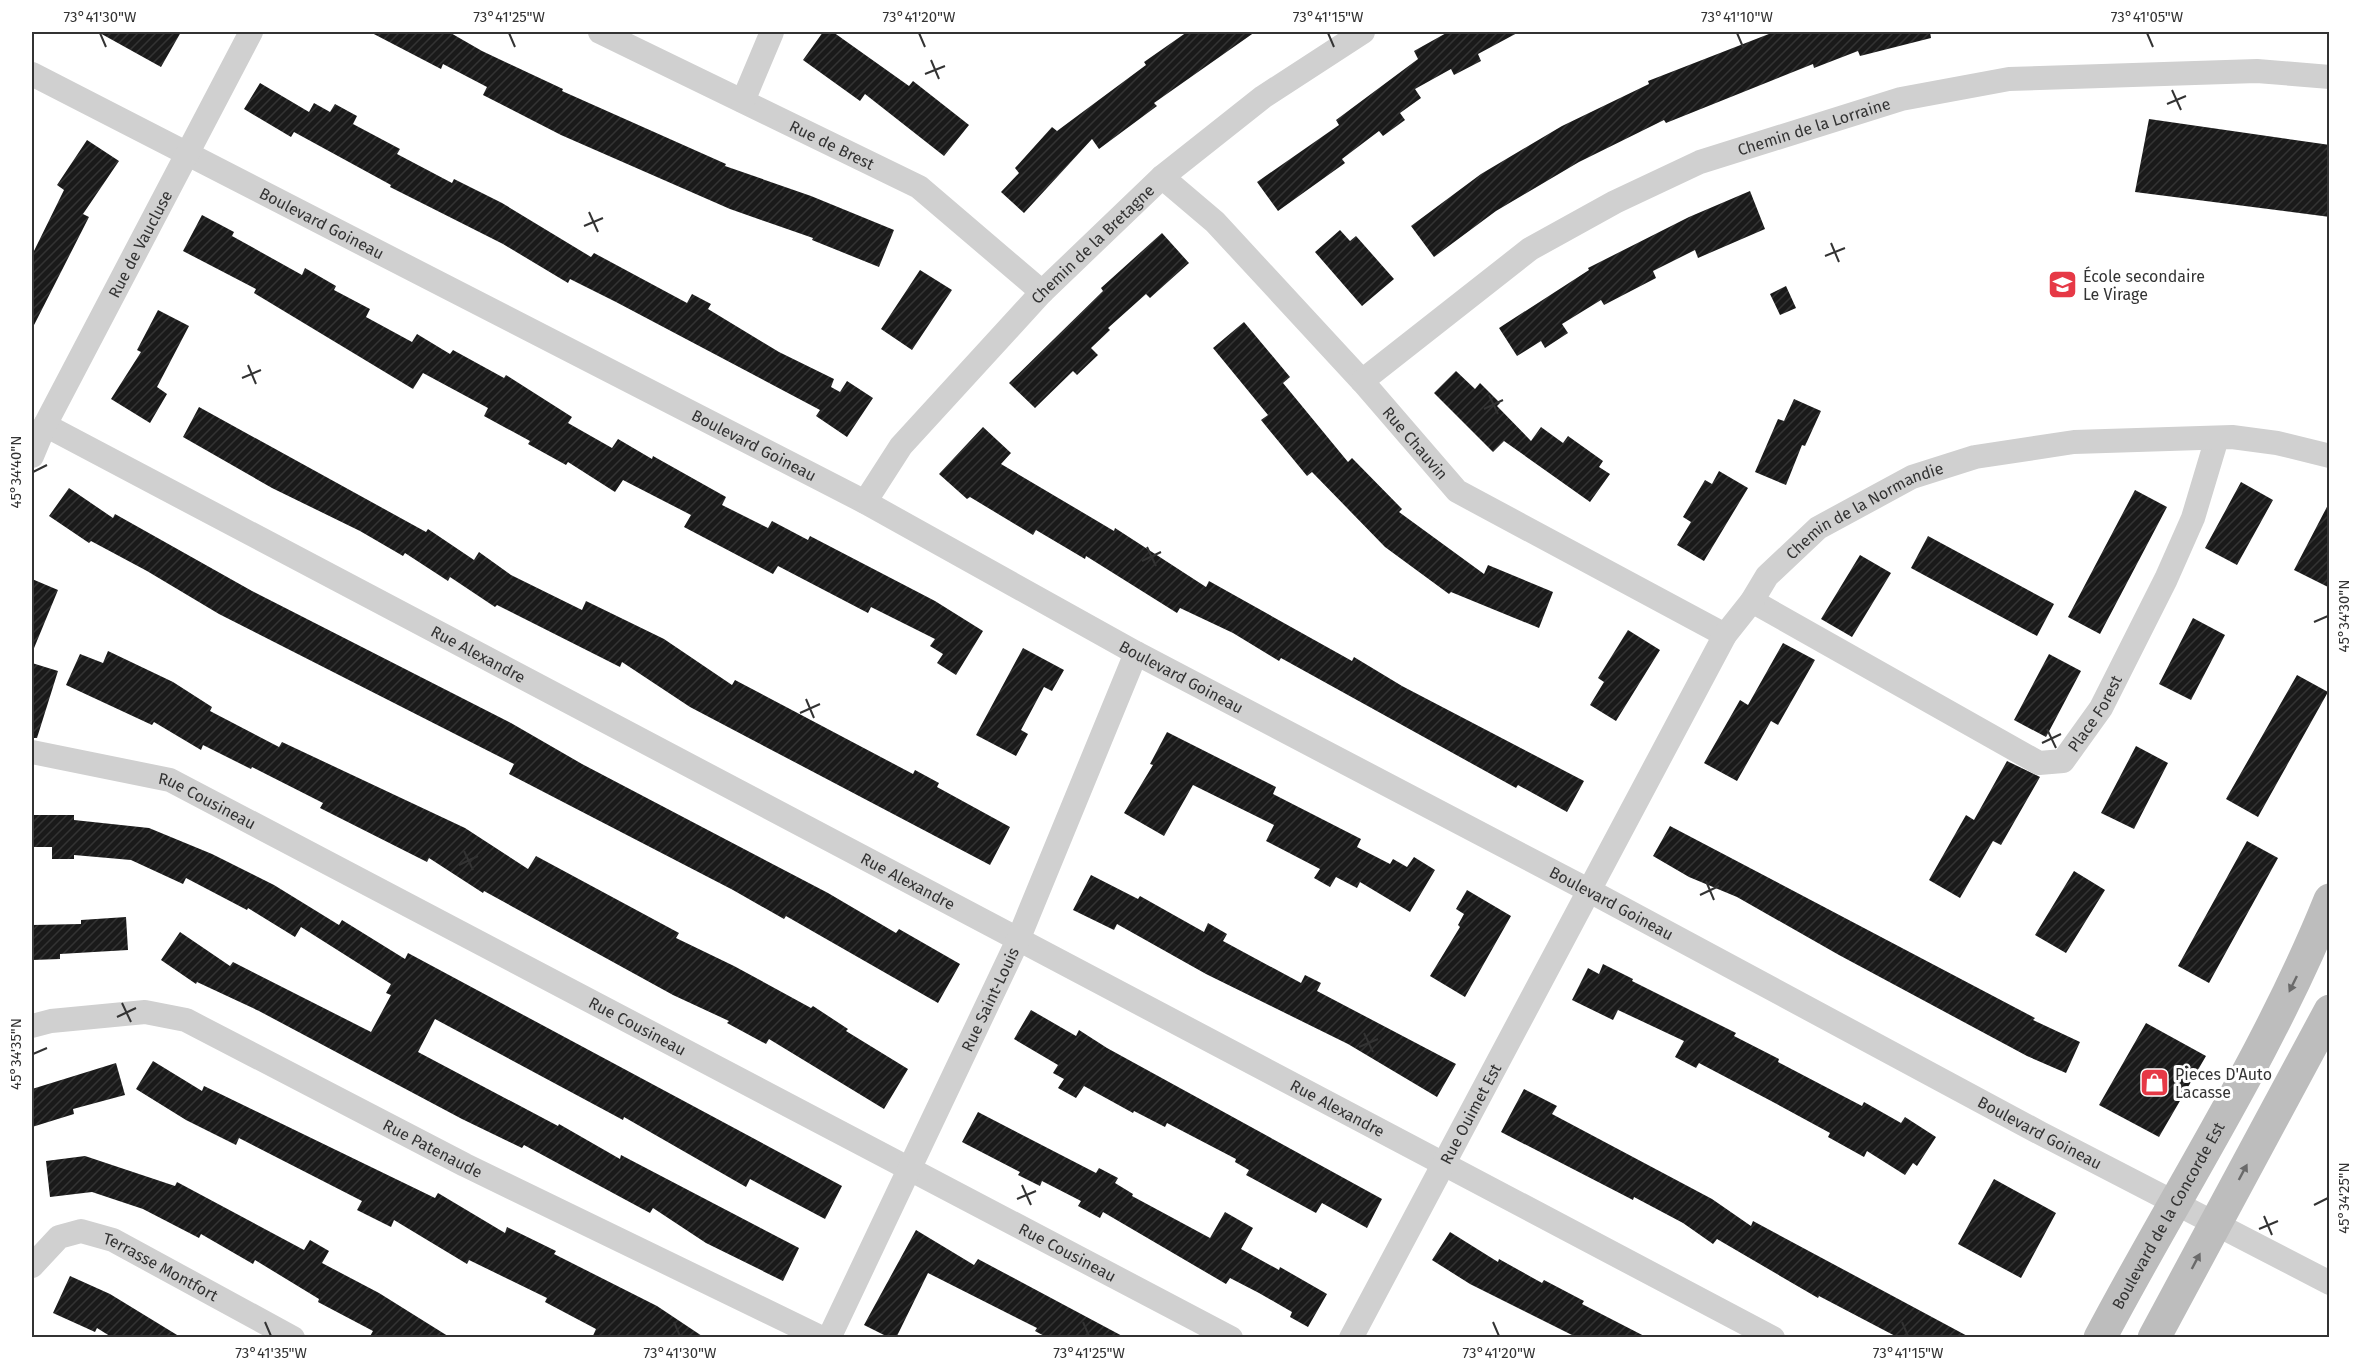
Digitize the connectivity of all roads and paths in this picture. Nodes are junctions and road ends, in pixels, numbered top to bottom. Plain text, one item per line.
1 (251, 32) edge
2 (600, 32) edge
3 (772, 32) edge
4 (1363, 32) edge
5 (32, 74) edge
6 (2330, 77) edge
7 (743, 101) junction
8 (187, 155) junction
9 (1162, 177) junction
10 (1042, 292) junction
11 (1362, 381) junction
12 (45, 425) junction
13 (2217, 438) junction
14 (32, 456) edge
15 (2330, 456) edge
16 (865, 502) junction
17 (1752, 601) junction
18 (1725, 635) junction
19 (1136, 653) junction
20 (32, 752) edge
21 (1588, 890) junction
22 (2330, 900) edge
23 (1018, 940) junction
24 (2330, 1011) edge
25 (32, 1026) edge
26 (1444, 1164) junction
27 (908, 1167) junction
28 (2174, 1202) junction
29 (2216, 1224) junction
30 (32, 1266) edge
31 (2330, 1283) edge
32 (293, 1338) edge
33 (822, 1338) edge
34 (829, 1338) edge
35 (1231, 1338) edge
36 (1351, 1338) edge
37 (1773, 1338) edge
38 (2100, 1338) edge
39 (2154, 1338) edge

1 - 8 street, Rue de Vaucluse
2 - 7 street, Rue de Brest
3 - 7 street
4 - 9 street, Chemin de la Bretagne
5 - 8 street, Boulevard Goineau
6 - 11 street, Chemin de la Lorraine
7 - 10 street, Rue de Brest
8 - 12 street, Rue de Vaucluse
8 - 16 street, Boulevard Goineau
9 - 10 street, Chemin de la Bretagne
9 - 11 street, Rue Chauvin
10 - 16 street, Chemin de la Bretagne
11 - 18 street, Rue Chauvin
12 - 14 street, Rue de Vaucluse
12 - 23 street, Rue Alexandre
13 - 15 street, Chemin de la Normandie
13 - 17 street, Chemin de la Normandie
13 - 17 street, Place Forest
16 - 19 street, Boulevard Goineau
17 - 18 street, Chemin de la Normandie
18 - 21 street, Chemin de la Normandie
19 - 21 street, Boulevard Goineau
19 - 23 street, Rue Saint-Louis
20 - 27 street, Rue Cousineau
21 - 26 street, Rue Ouimet Est
21 - 28 street, Boulevard Goineau
22 -> 28 street, Boulevard de la Concorde Est
23 - 26 street, Rue Alexandre
23 - 27 street, Rue Saint-Louis
29 -> 24 street
25 - 33 street, Rue Patenaude
26 - 36 street, Rue Ouimet Est
26 - 37 street, Rue Alexandre
27 - 34 street, Rue Saint-Louis
27 - 35 street, Rue Cousineau
28 - 29 street, Boulevard Goineau
28 - 38 street, Boulevard de la Concorde Est
29 - 31 street, Boulevard Goineau
39 -> 29 street
30 - 32 street, Terrasse Montfort

